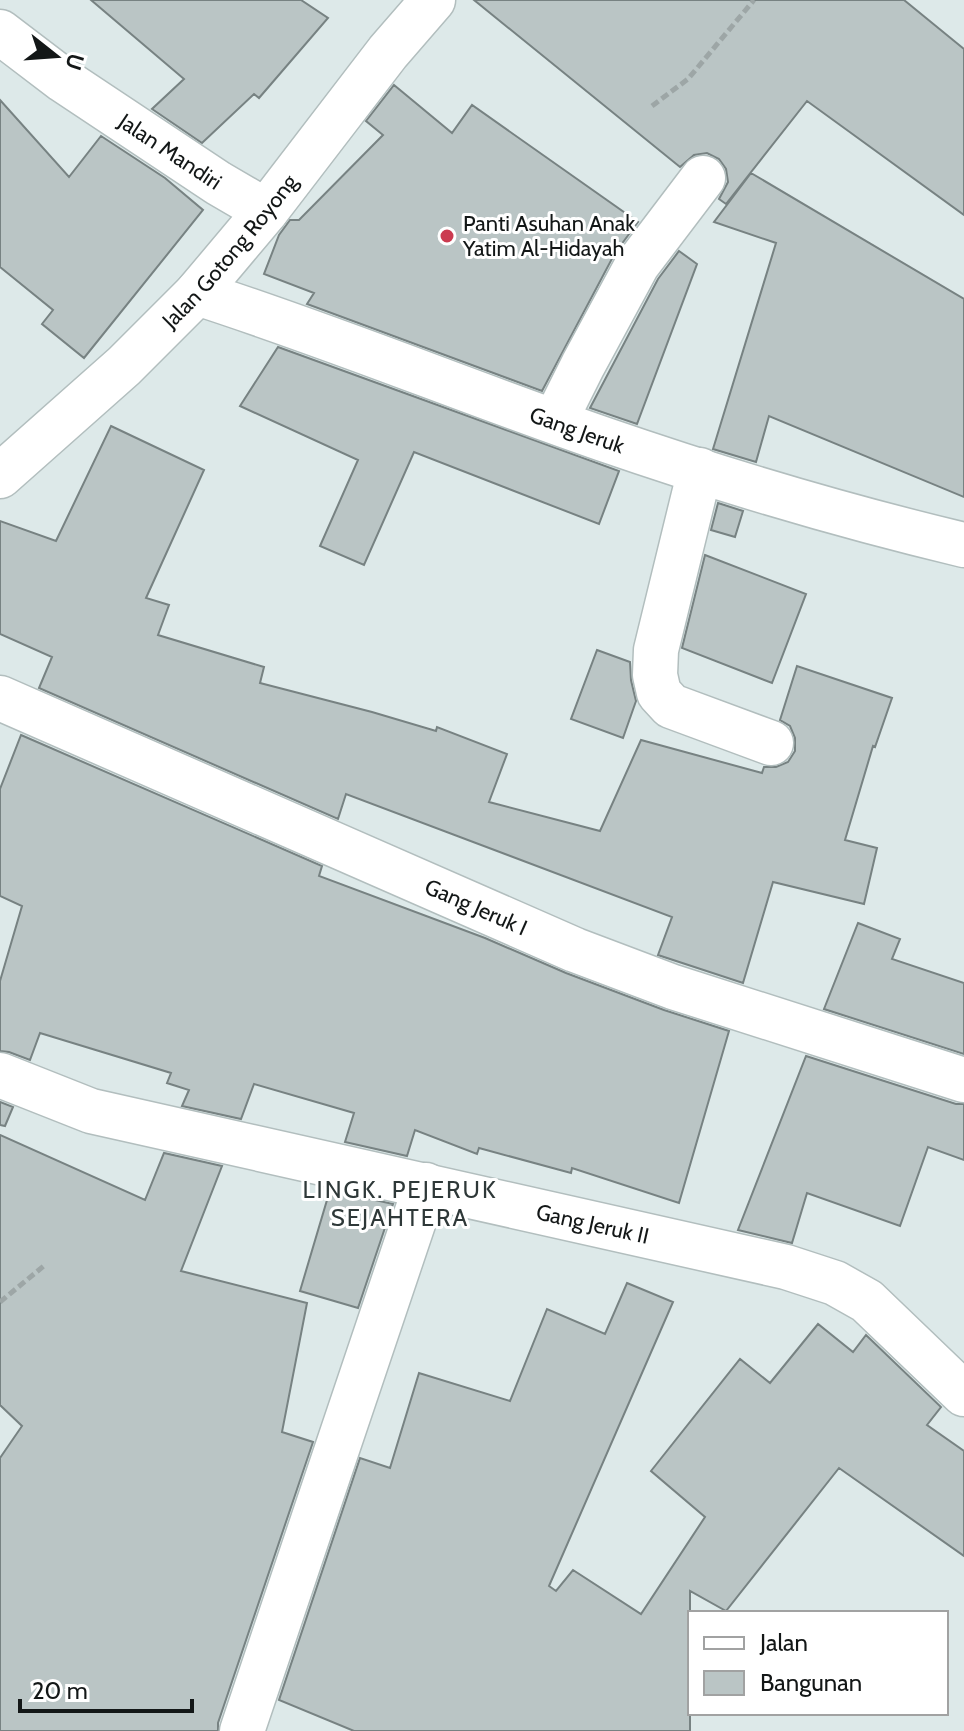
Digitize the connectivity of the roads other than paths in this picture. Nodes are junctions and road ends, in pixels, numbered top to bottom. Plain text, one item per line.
1 (433, 0) edge
2 (6, 46) edge
3 (703, 178) dead end
4 (266, 211) junction
5 (197, 293) junction
6 (555, 421) junction
7 (700, 470) junction
8 (0, 476) edge
9 (964, 545) edge
10 (0, 698) edge
11 (771, 743) dead end
12 (0, 1075) edge
13 (964, 1080) edge
14 (426, 1185) junction
15 (964, 1394) edge
16 (242, 1731) edge

1 - 4 street, Jalan Gotong Royong
2 - 4 street, Jalan Mandiri
3 - 6 street
4 - 5 street, Jalan Gotong Royong
5 - 6 street, Gang Jeruk
5 - 8 street, Jalan Gotong Royong
6 - 7 street, Gang Jeruk
7 - 9 street, Gang Jeruk
7 - 11 street
10 - 13 street, Gang Jeruk I
12 - 14 street, Gang Jeruk II
14 - 15 street, Gang Jeruk II
14 - 16 street

